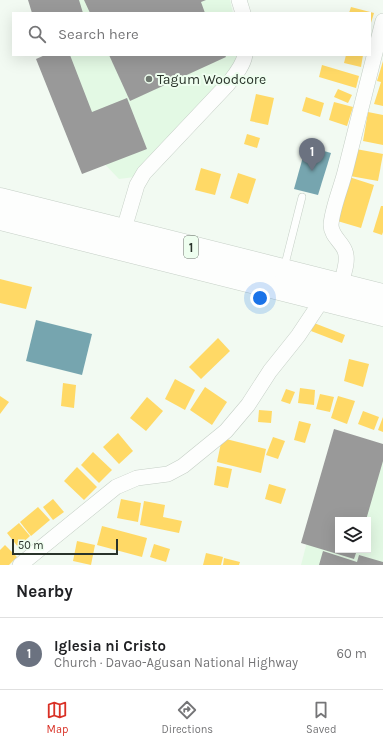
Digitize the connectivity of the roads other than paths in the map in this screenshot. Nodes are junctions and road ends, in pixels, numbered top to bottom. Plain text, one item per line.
1 (239, 0) edge
2 (243, 12) edge
3 (383, 21) edge
4 (245, 56) edge
5 (302, 197) dead end
6 (0, 199) edge
7 (0, 219) edge
8 (121, 240) junction
9 (283, 270) junction
10 (341, 284) junction
11 (383, 295) edge
12 (322, 300) junction
13 (383, 315) edge
14 (20, 565) edge

1 - 2 street
3 - 10 street
4 - 8 street
5 - 9 lane
6 - 8 highway, 1
7 - 8 highway, 1
8 - 9 highway, 1
8 - 12 highway, 1
9 - 10 highway, 1
10 - 11 highway, 1
12 - 13 highway, 1
12 - 14 street

